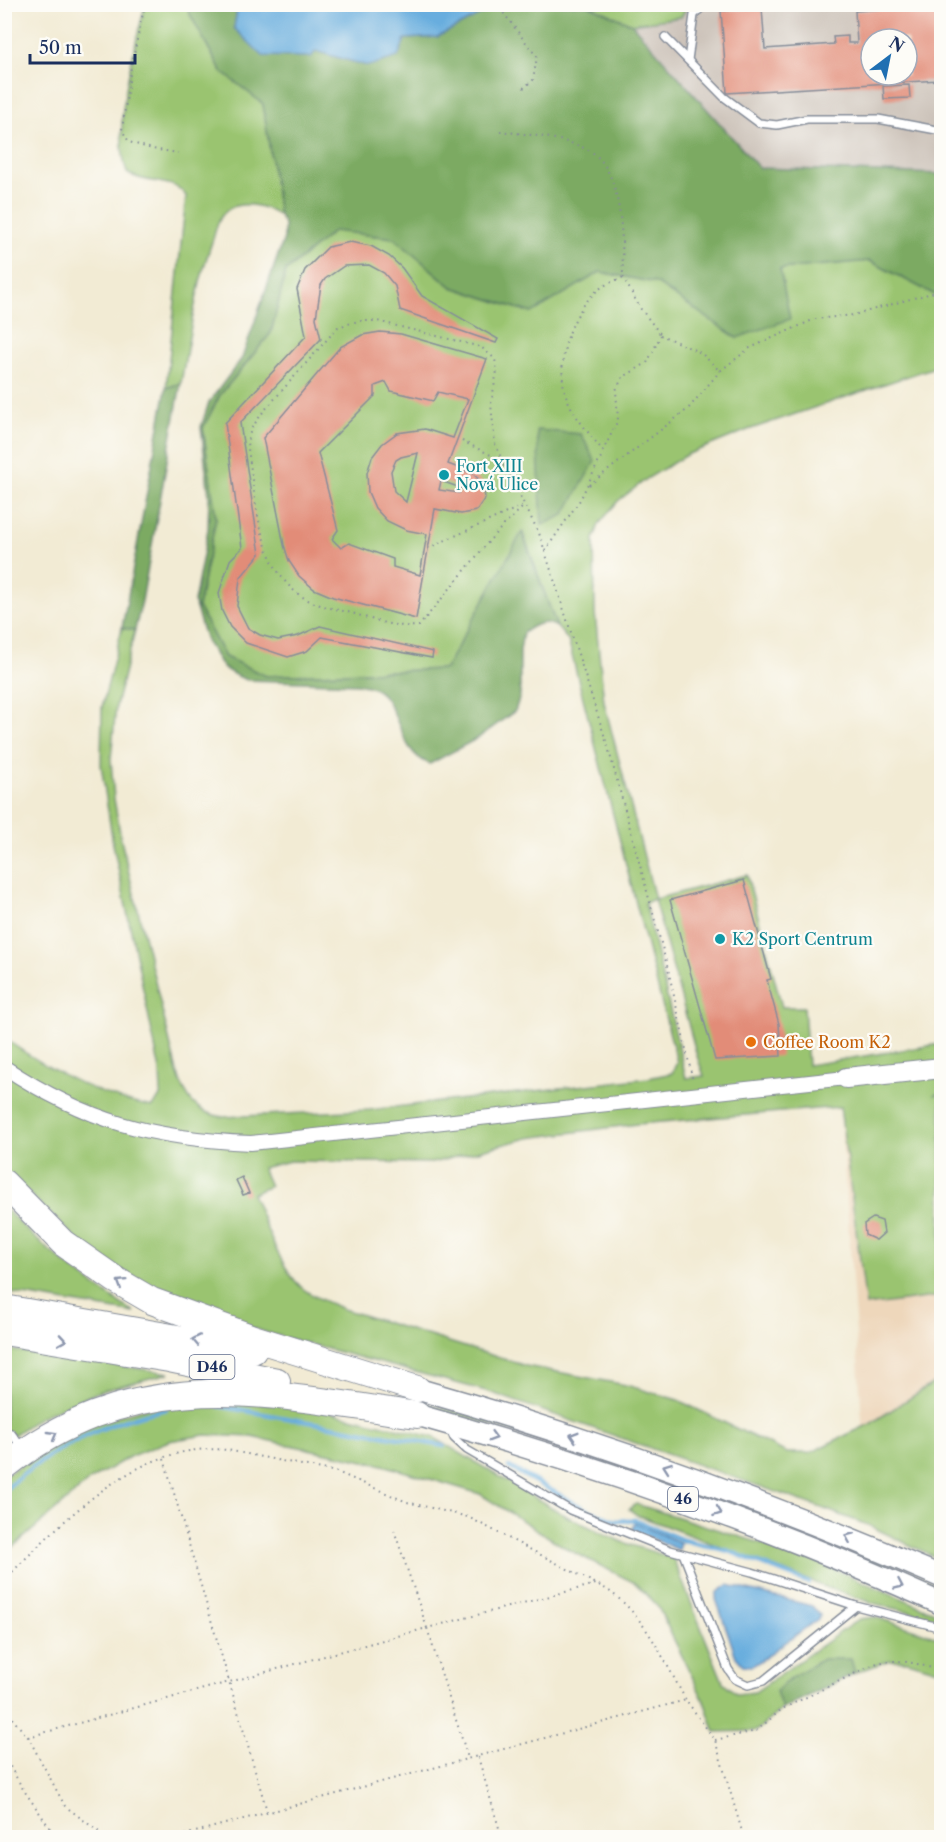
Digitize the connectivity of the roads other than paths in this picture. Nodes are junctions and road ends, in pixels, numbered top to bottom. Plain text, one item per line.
1 (705, 4) edge
2 (665, 37) dead end
3 (688, 60) junction
4 (942, 131) edge
5 (4, 1067) edge
6 (942, 1068) edge
7 (846, 1078) joint
8 (4, 1184) edge
9 (4, 1308) edge
10 (4, 1332) edge
11 (417, 1389) junction
12 (417, 1415) junction
13 (448, 1424) junction
14 (4, 1467) edge
15 (684, 1556) junction
16 (942, 1577) edge
17 (942, 1604) edge
18 (856, 1606) junction
19 (942, 1628) edge

1 - 3 lane
2 - 3 lane
3 - 4 lane
5 - 7 street
6 - 7 street
11 -> 8 highway
11 -> 9 highway, D46
10 -> 12 highway, D46
16 -> 11 main road, 46
12 - 13 main road, 46
14 -> 12 highway
13 - 15 lane
13 -> 17 main road, 46
15 - 18 lane
15 - 18 lane
18 - 19 lane

